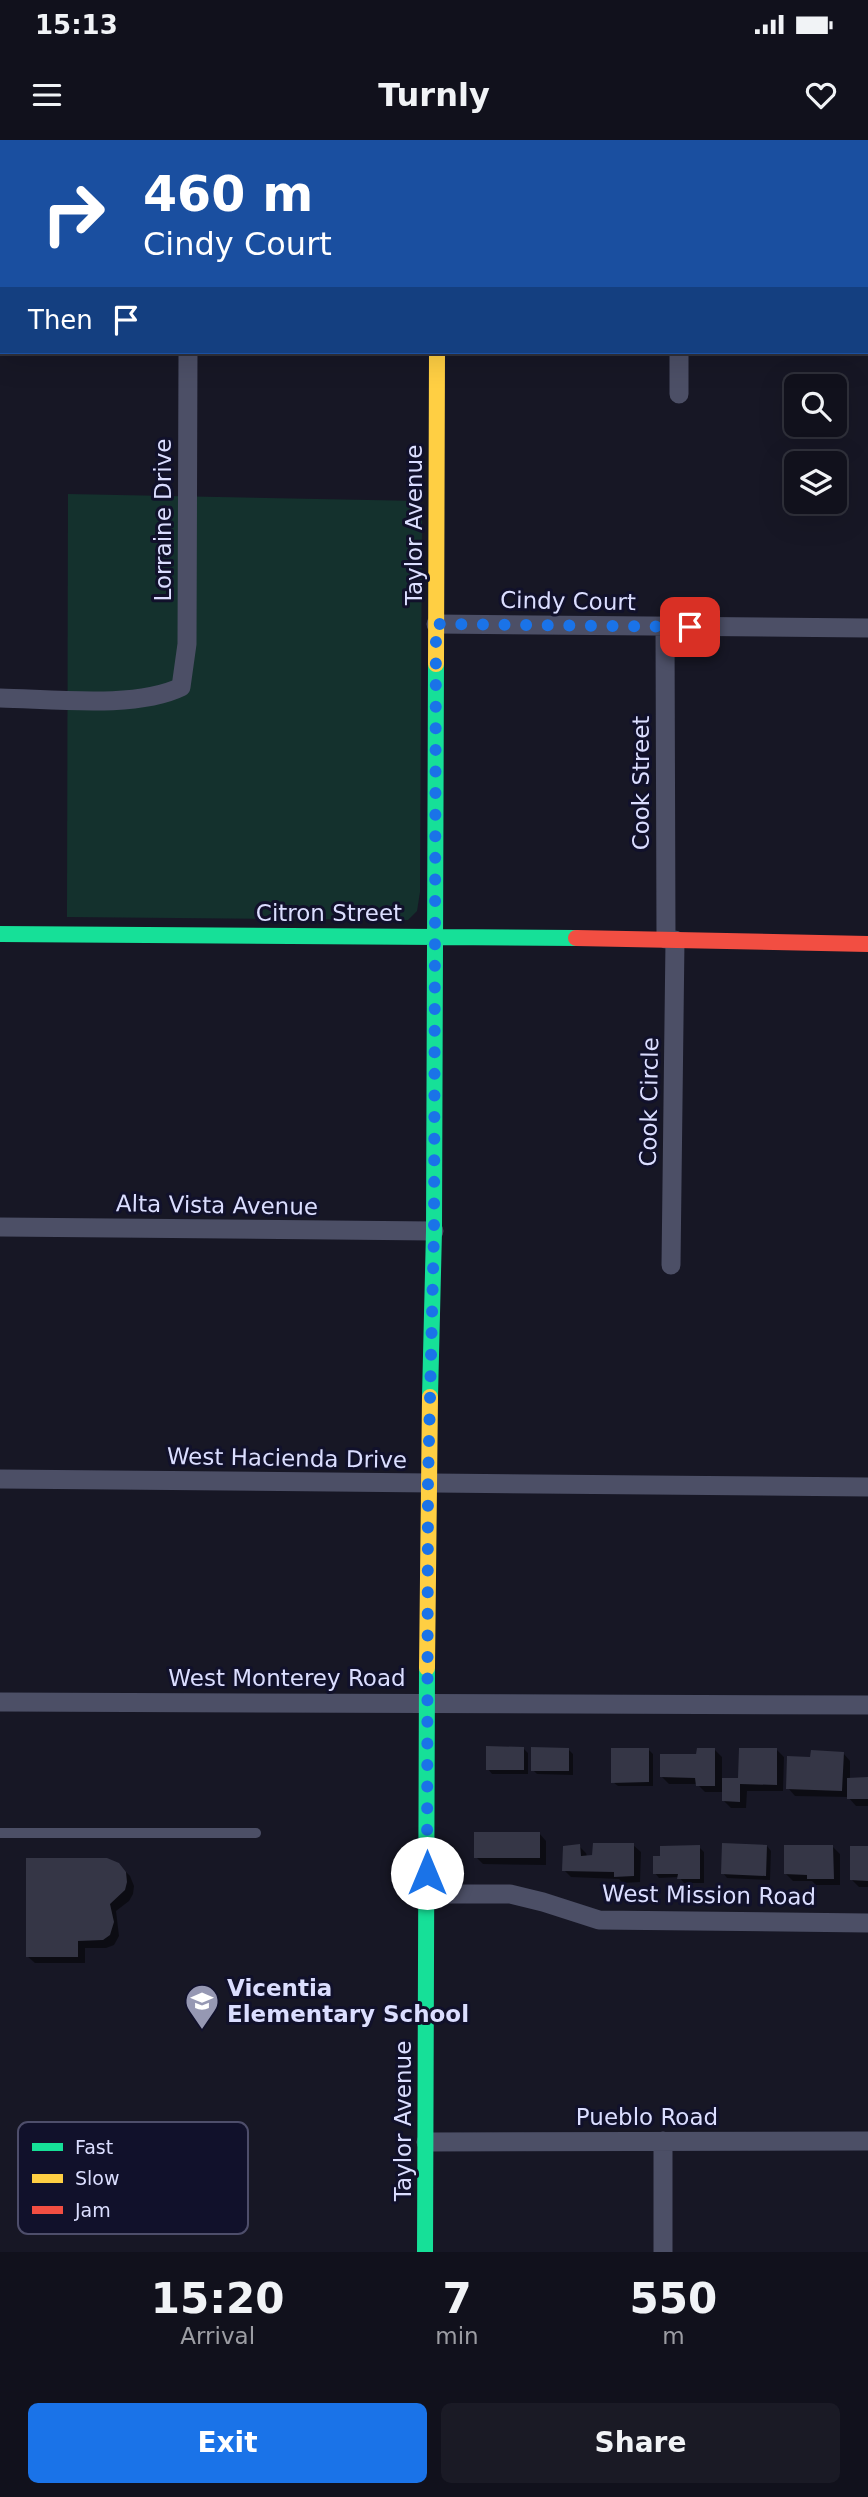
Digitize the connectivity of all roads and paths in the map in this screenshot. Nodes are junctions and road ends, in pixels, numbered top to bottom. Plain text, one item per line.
1 (188, 354) edge
2 (437, 354) edge
3 (679, 354) edge
4 (679, 394) dead end
5 (436, 624) junction
6 (665, 626) junction
7 (868, 628) edge
8 (0, 698) edge
9 (0, 934) edge
10 (435, 936) junction
11 (671, 940) junction
12 (868, 944) edge
13 (0, 1227) edge
14 (434, 1231) junction
15 (671, 1265) dead end
16 (0, 1479) edge
17 (428, 1483) junction
18 (868, 1487) edge
19 (0, 1702) edge
20 (427, 1702) junction
21 (868, 1705) edge
22 (0, 1833) edge
23 (256, 1833) dead end
24 (427, 1894) junction
25 (868, 1923) edge
26 (663, 2141) junction
27 (868, 2141) edge
28 (426, 2142) junction
29 (425, 2252) edge
30 (663, 2252) edge

1 - 8 street, Lorraine Drive
2 - 5 street, Taylor Avenue
3 - 4 street
5 - 6 street, Cindy Court
5 - 10 street, Taylor Avenue
6 - 7 street, Cindy Court
6 - 11 street, Cook Street
9 - 10 street, Citron Street
10 - 11 street, Citron Street
10 - 14 street, Taylor Avenue
11 - 12 street, Citron Street
11 - 15 street, Cook Circle
13 - 14 street, Alta Vista Avenue
14 - 17 street, Taylor Avenue
16 - 17 street, West Hacienda Drive
17 - 18 street, West Hacienda Drive
17 - 20 street, Taylor Avenue
19 - 20 street, West Monterey Road
20 - 21 street, West Monterey Road
20 - 24 street, Taylor Avenue
22 - 23 lane
24 - 25 street, West Mission Road
24 - 28 street, Taylor Avenue
26 - 27 street, Pueblo Road
26 - 28 street, Pueblo Road
26 - 30 street
28 - 29 street, Taylor Avenue

